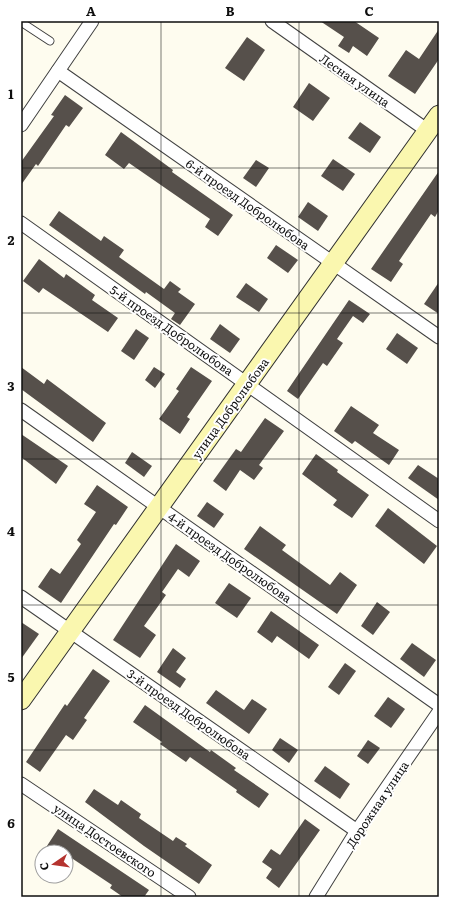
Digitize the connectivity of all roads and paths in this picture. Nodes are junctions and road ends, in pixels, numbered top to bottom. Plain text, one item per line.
1 (92, 21) edge
2 (272, 21) edge
3 (21, 22) edge
4 (50, 41) dead end
5 (58, 71) junction
6 (439, 115) edge
7 (21, 125) edge
8 (434, 134) edge
9 (21, 222) edge
10 (333, 264) junction
11 (439, 337) edge
12 (248, 384) junction
13 (21, 410) edge
14 (159, 507) junction
15 (439, 521) edge
16 (21, 597) edge
17 (70, 632) junction
18 (21, 700) edge
19 (439, 705) edge
20 (439, 712) edge
21 (21, 784) edge
22 (357, 831) junction
23 (189, 897) edge
24 (316, 897) edge

1 - 5 street
2 - 8 street, Лесная улица
3 - 4 lane
5 - 7 street
5 - 10 street, 6-й проезд Добролюбова
6 - 8 street, улица Добролюбова
8 - 10 street, улица Добролюбова
9 - 12 street, 5-й проезд Добролюбова
10 - 11 street, 6-й проезд Добролюбова
10 - 12 street, улица Добролюбова
12 - 14 street, улица Добролюбова
12 - 15 street, 5-й проезд Добролюбова
13 - 14 street, 4-й проезд Добролюбова
14 - 17 street, улица Добролюбова
14 - 19 street, 4-й проезд Добролюбова
16 - 17 street, 3-й проезд Добролюбова
17 - 18 street, улица Добролюбова
17 - 22 street, 3-й проезд Добролюбова
20 - 22 street, Дорожная улица
21 - 23 street, улица Достоевского
22 - 24 street, Дорожная улица

